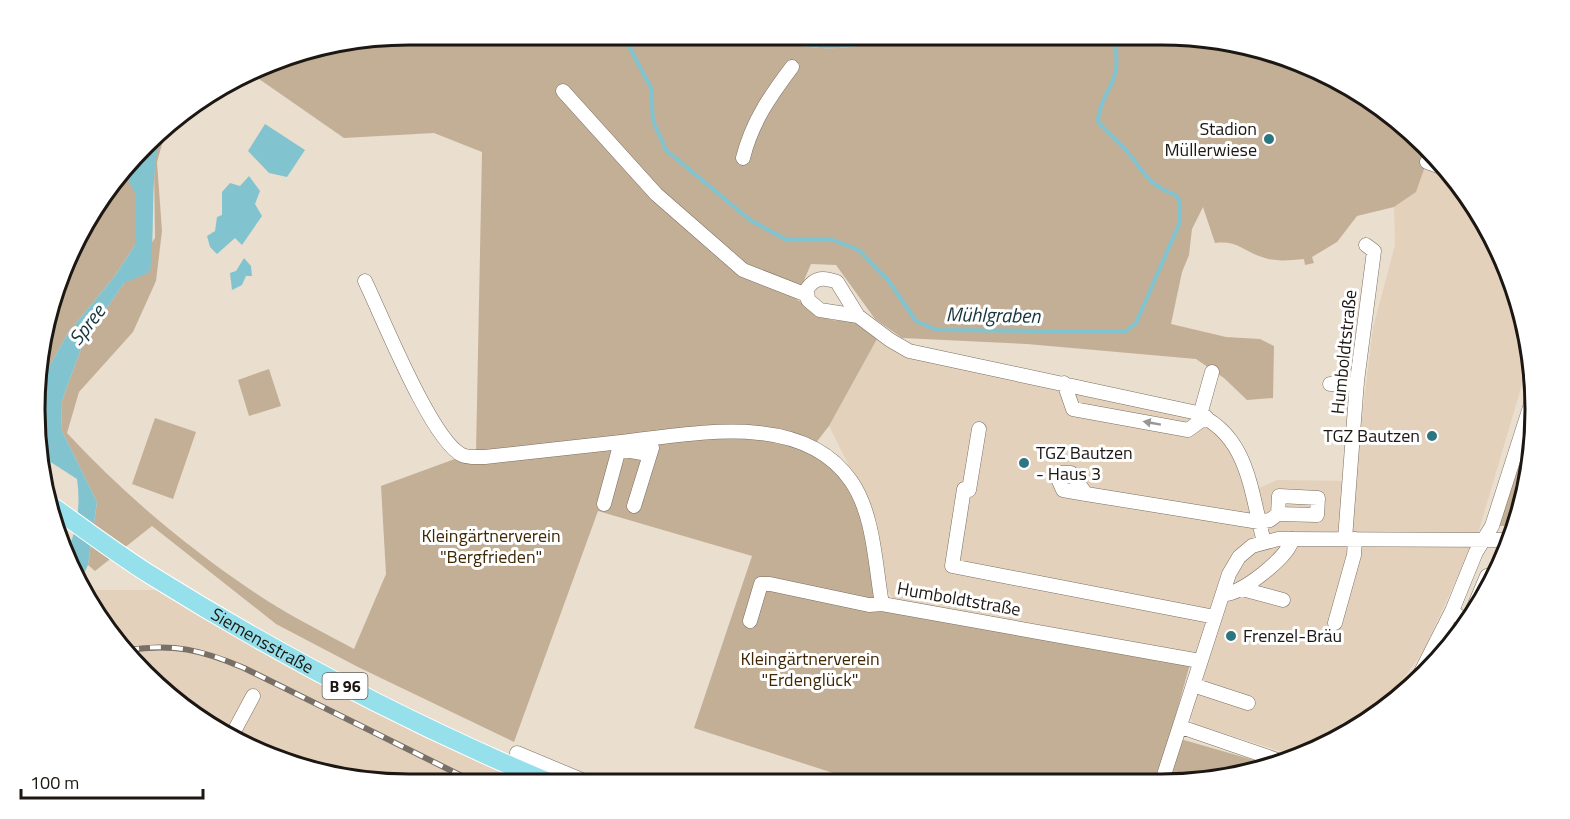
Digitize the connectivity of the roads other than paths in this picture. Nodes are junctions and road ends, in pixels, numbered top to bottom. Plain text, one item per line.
1 (792, 67) dead end
2 (563, 91) dead end
3 (743, 158) dead end
4 (1366, 245) dead end
5 (365, 281) dead end
6 (807, 295) junction
7 (858, 316) junction
8 (1212, 372) dead end
9 (1064, 383) junction
10 (1330, 384) dead end
11 (1357, 384) junction
12 (1203, 416) junction
13 (1524, 425) edge
14 (979, 429) dead end
15 (654, 438) junction
16 (648, 454) junction
17 (1086, 494) dead end
18 (604, 504) dead end
19 (634, 506) dead end
20 (59, 512) edge
21 (1278, 514) dead end
22 (1259, 522) junction
23 (1292, 539) junction
24 (1350, 539) junction
25 (1484, 540) junction
26 (1501, 540) edge
27 (1264, 542) junction
28 (1242, 589) junction
29 (1223, 594) junction
30 (1283, 600) dead end
31 (882, 604) junction
32 (1452, 611) junction
33 (1460, 617) edge
34 (1215, 618) junction
35 (750, 621) dead end
36 (1335, 623) dead end
37 (1429, 656) edge
38 (1200, 661) junction
39 (1193, 685) junction
40 (253, 696) dead end
41 (1248, 703) dead end
42 (1180, 727) junction
43 (235, 729) edge
44 (517, 753) dead end
45 (1270, 758) edge
46 (531, 774) edge
47 (567, 774) edge
48 (1164, 774) edge

1 - 3 street
2 - 6 street
4 - 11 street, Humboldtstraße
5 - 15 street, Humboldtstraße
6 - 7 street
6 - 7 street
7 - 9 street
8 - 12 street
9 - 12 street
12 -> 9 street
10 - 11 street
11 - 24 street, Humboldtstraße
12 - 22 street
13 - 25 street
14 - 34 street, Humboldtstraße
15 - 16 street
15 - 31 street, Humboldtstraße
16 - 18 street
16 - 19 street
17 - 22 street
20 - 46 main road, Siemensstraße / B 96
21 - 22 street
22 - 27 street
23 - 24 street
23 - 27 street
23 - 28 street
24 - 25 street
24 - 36 street, Humboldtstraße
25 - 26 street
25 - 32 street
27 - 29 street
28 - 29 street
28 - 30 street
29 - 34 street
31 - 35 street
31 - 38 street, Humboldtstraße
32 - 33 street
32 - 37 street
34 - 38 street
38 - 39 street
39 - 41 street
39 - 42 street
40 - 43 street
42 - 45 street
42 - 48 street
44 - 47 street

